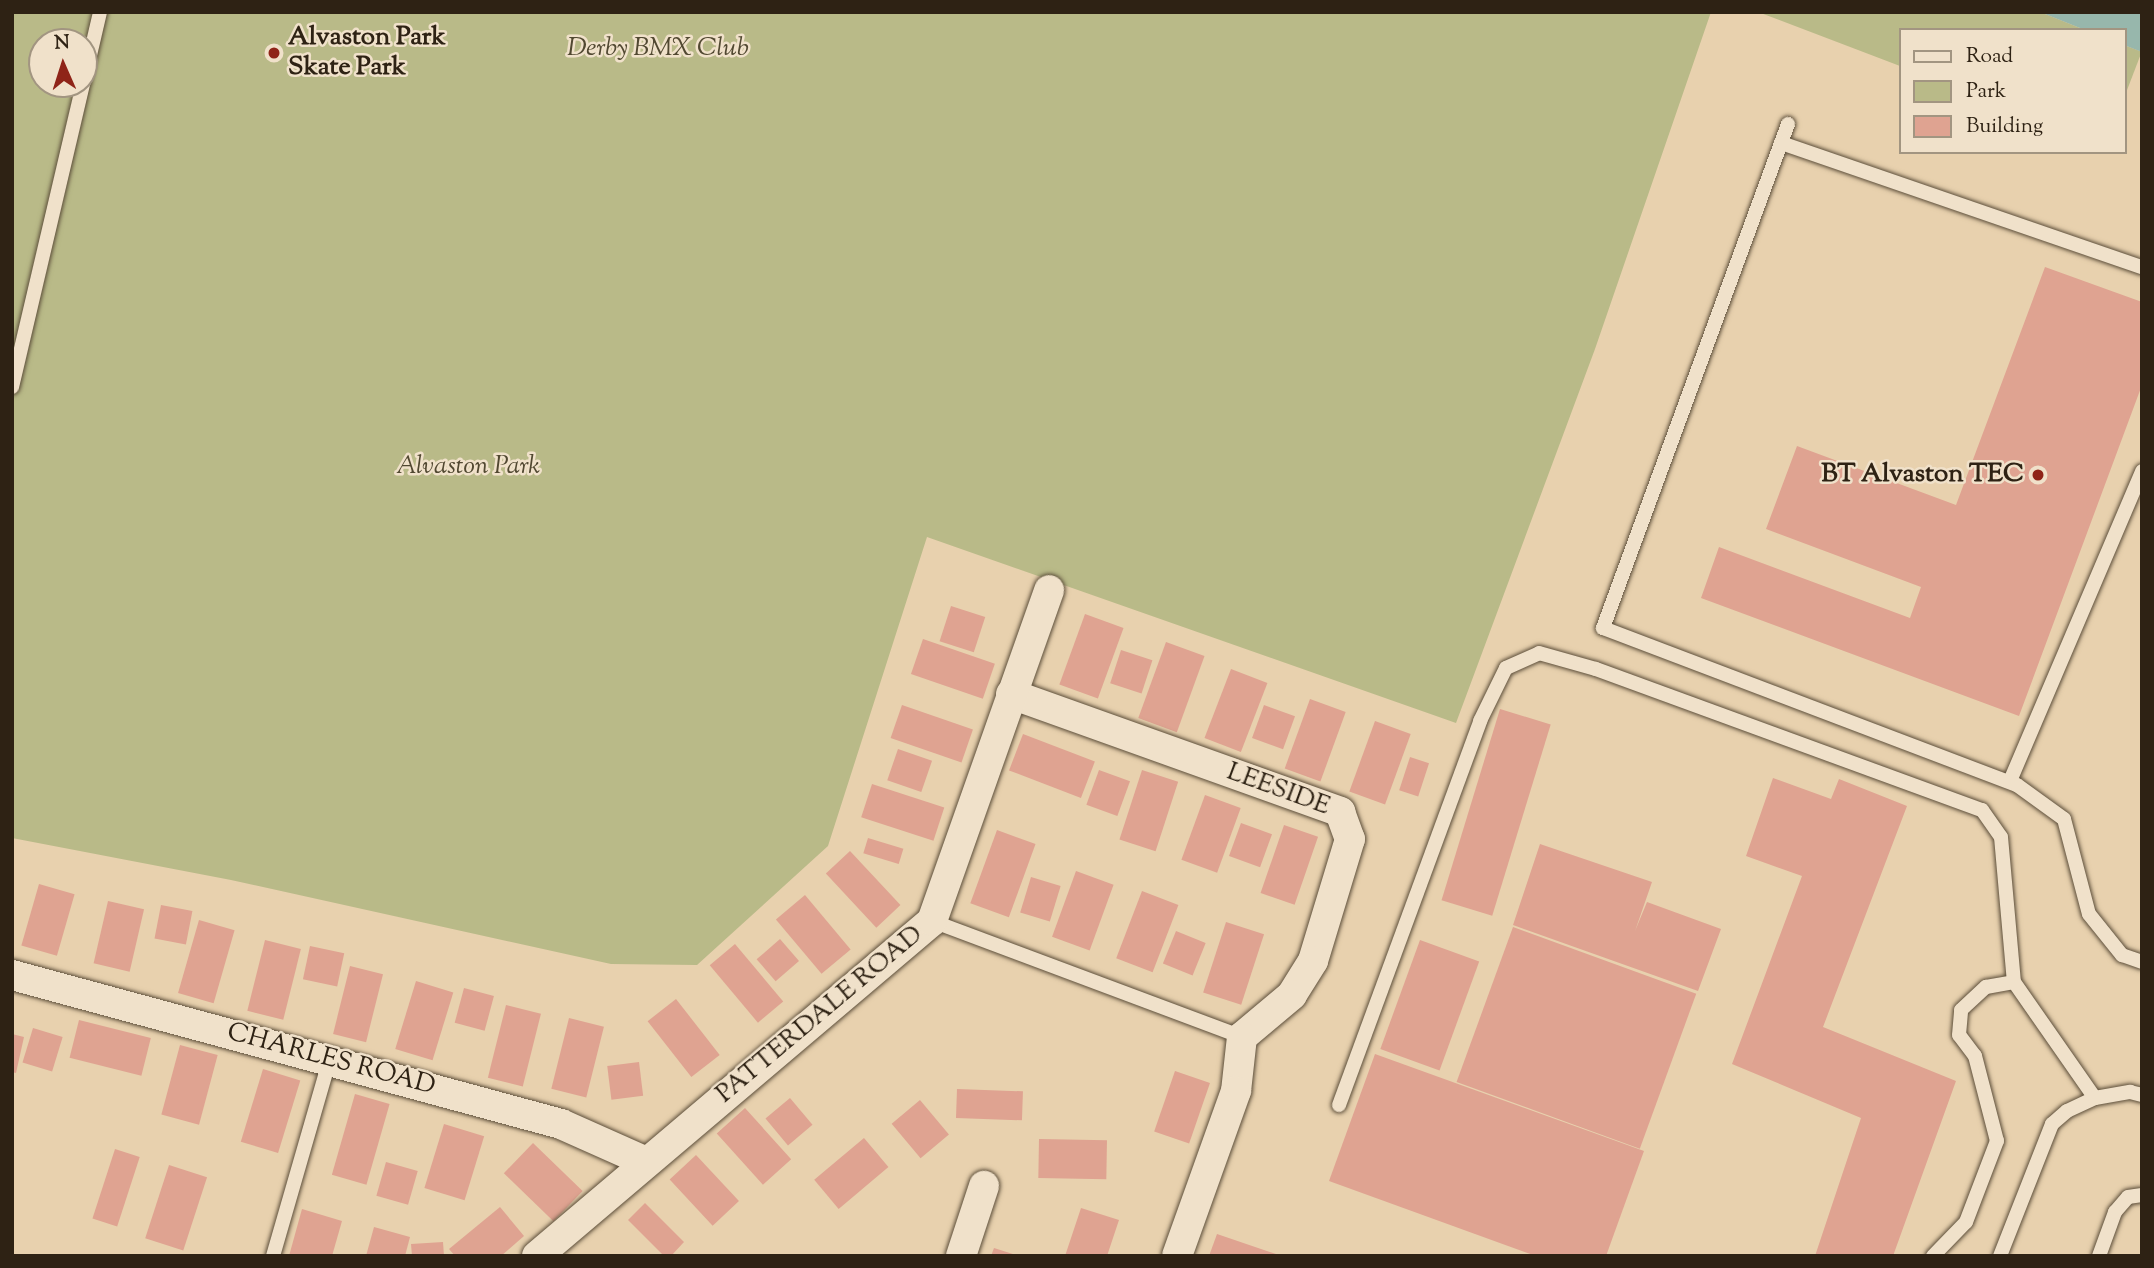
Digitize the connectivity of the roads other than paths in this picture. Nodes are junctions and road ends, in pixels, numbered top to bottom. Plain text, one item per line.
1 (80, 98) edge
2 (1788, 124) dead end
3 (1781, 143) junction
4 (2142, 267) edge
5 (12, 387) edge
6 (2142, 471) edge
7 (1049, 590) dead end
8 (1011, 694) junction
9 (2010, 782) junction
10 (932, 921) junction
11 (2142, 962) edge
12 (12, 975) edge
13 (2014, 982) junction
14 (1242, 1037) junction
15 (330, 1059) junction
16 (2142, 1095) edge
17 (2095, 1098) junction
18 (1339, 1105) dead end
19 (644, 1161) junction
20 (984, 1186) dead end
21 (2142, 1195) edge
22 (273, 1256) edge
23 (537, 1256) edge
24 (961, 1256) edge
25 (1177, 1256) edge
26 (1933, 1256) edge
27 (2000, 1256) edge
28 (2099, 1256) edge

1 - 5 lane
2 - 3 lane
3 - 4 lane
3 - 9 lane
6 - 9 lane
7 - 8 street, PATTERDALE ROAD
8 - 10 street, PATTERDALE ROAD
8 - 14 street, LEESIDE
9 - 11 lane
10 - 14 lane
10 - 19 street, PATTERDALE ROAD
12 - 15 street, CHARLES ROAD
13 - 17 lane
13 - 18 lane
13 - 26 lane
14 - 25 street
15 - 19 street, CHARLES ROAD
15 - 22 lane
16 - 17 lane
17 - 27 lane
19 - 23 street, PATTERDALE ROAD
20 - 24 street
21 - 28 lane

